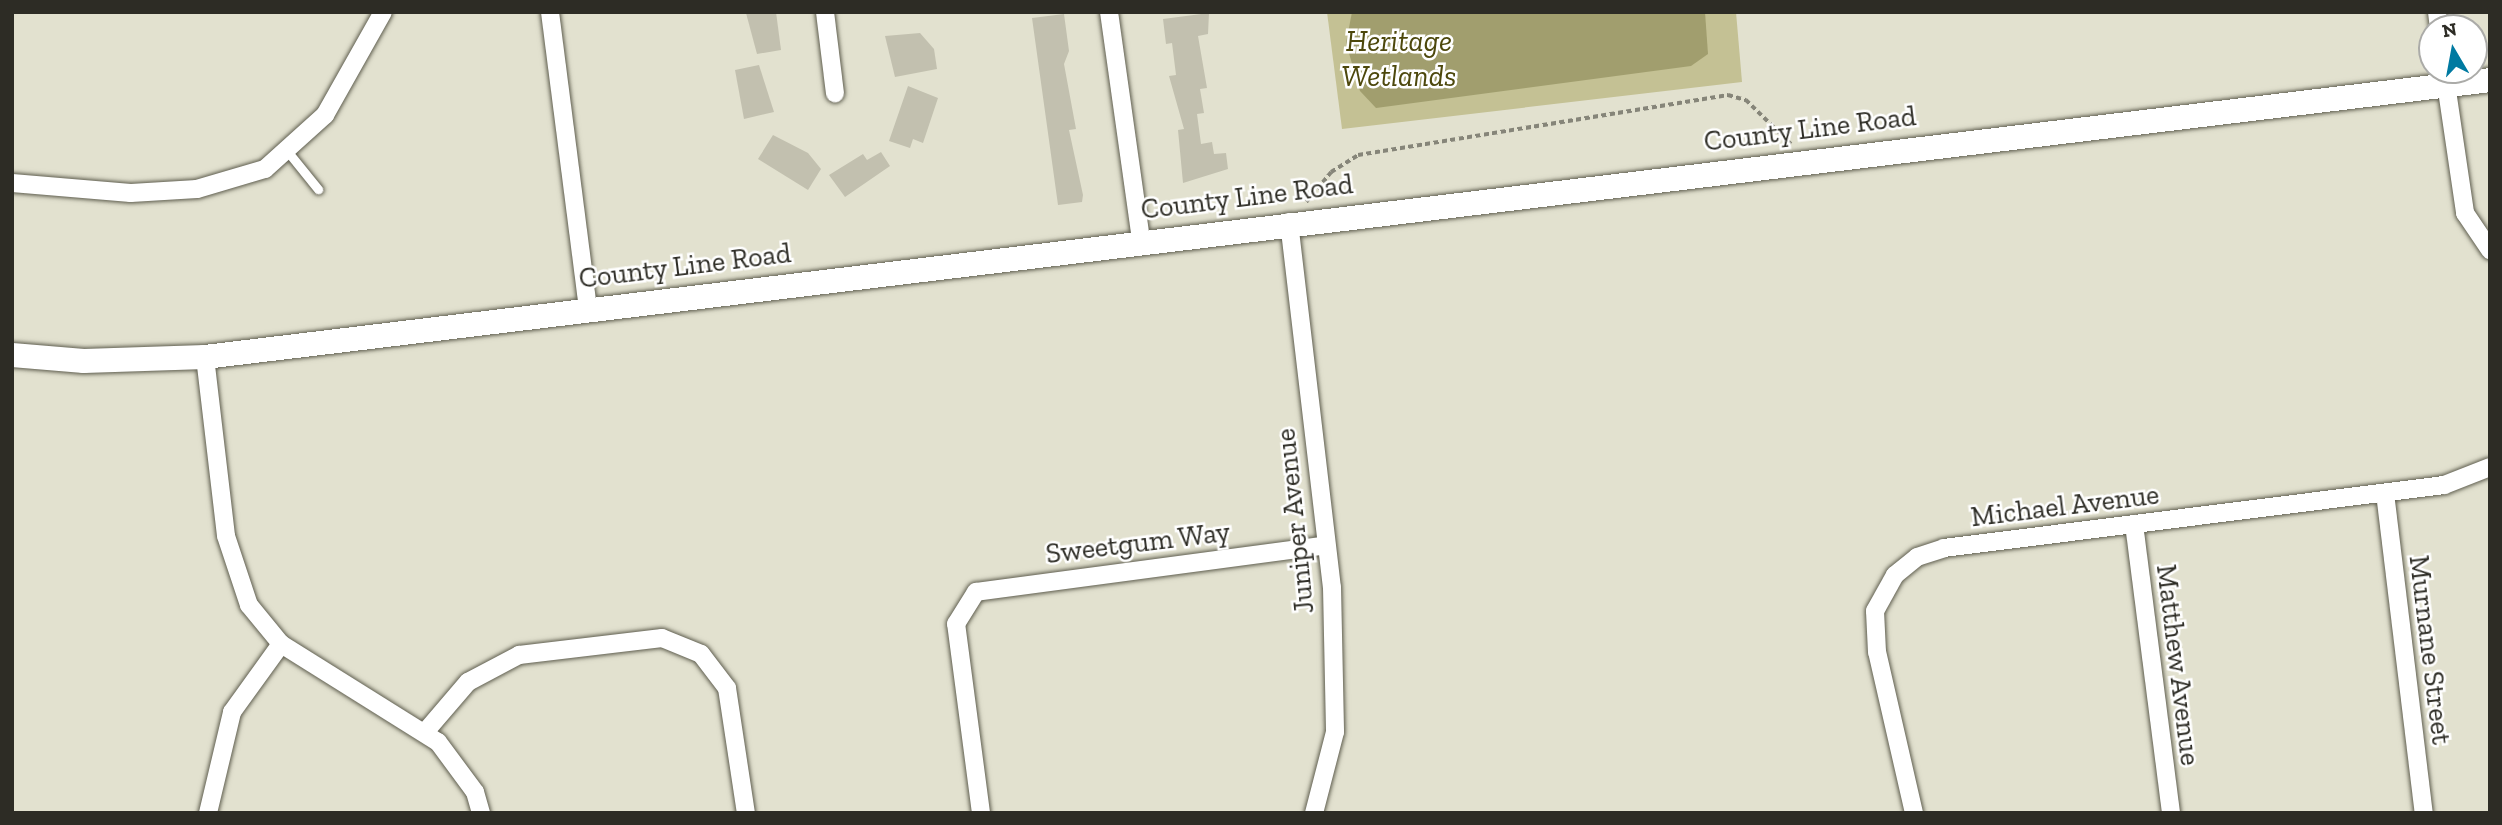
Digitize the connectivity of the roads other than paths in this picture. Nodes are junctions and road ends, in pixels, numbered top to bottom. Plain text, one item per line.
1 (383, 12) edge
2 (551, 12) edge
3 (825, 12) edge
4 (1109, 12) edge
5 (2418, 81) edge
6 (2446, 84) edge
7 (835, 93) dead end
8 (288, 152) junction
9 (12, 183) edge
10 (318, 189) dead end
11 (1289, 222) junction
12 (1140, 240) junction
13 (2490, 250) edge
14 (588, 307) junction
15 (12, 355) edge
16 (205, 357) junction
17 (2490, 467) edge
18 (2385, 493) junction
19 (2134, 524) junction
20 (1326, 545) junction
21 (281, 644) junction
22 (426, 731) junction
23 (208, 813) edge
24 (481, 813) edge
25 (746, 813) edge
26 (981, 813) edge
27 (1314, 813) edge
28 (1914, 813) edge
29 (2171, 813) edge
30 (2424, 813) edge

1 - 8 street
2 - 14 street
3 - 7 street
4 - 12 street
5 - 11 main road, County Line Road
6 - 13 street
8 - 9 street
8 - 10 lane
11 - 12 main road, County Line Road
11 - 20 street, Juniper Avenue
12 - 14 main road, County Line Road
14 - 16 main road, County Line Road
15 - 16 main road, County Line Road
16 - 21 street
17 - 18 street, Michael Avenue
18 - 19 street, Michael Avenue
18 - 30 street, Murnane Street
19 - 28 street, Michael Avenue
19 - 29 street, Matthew Avenue
20 - 26 street, Sweetgum Way
20 - 27 street, Juniper Avenue
21 - 22 street
21 - 23 street
22 - 24 street
22 - 25 street

